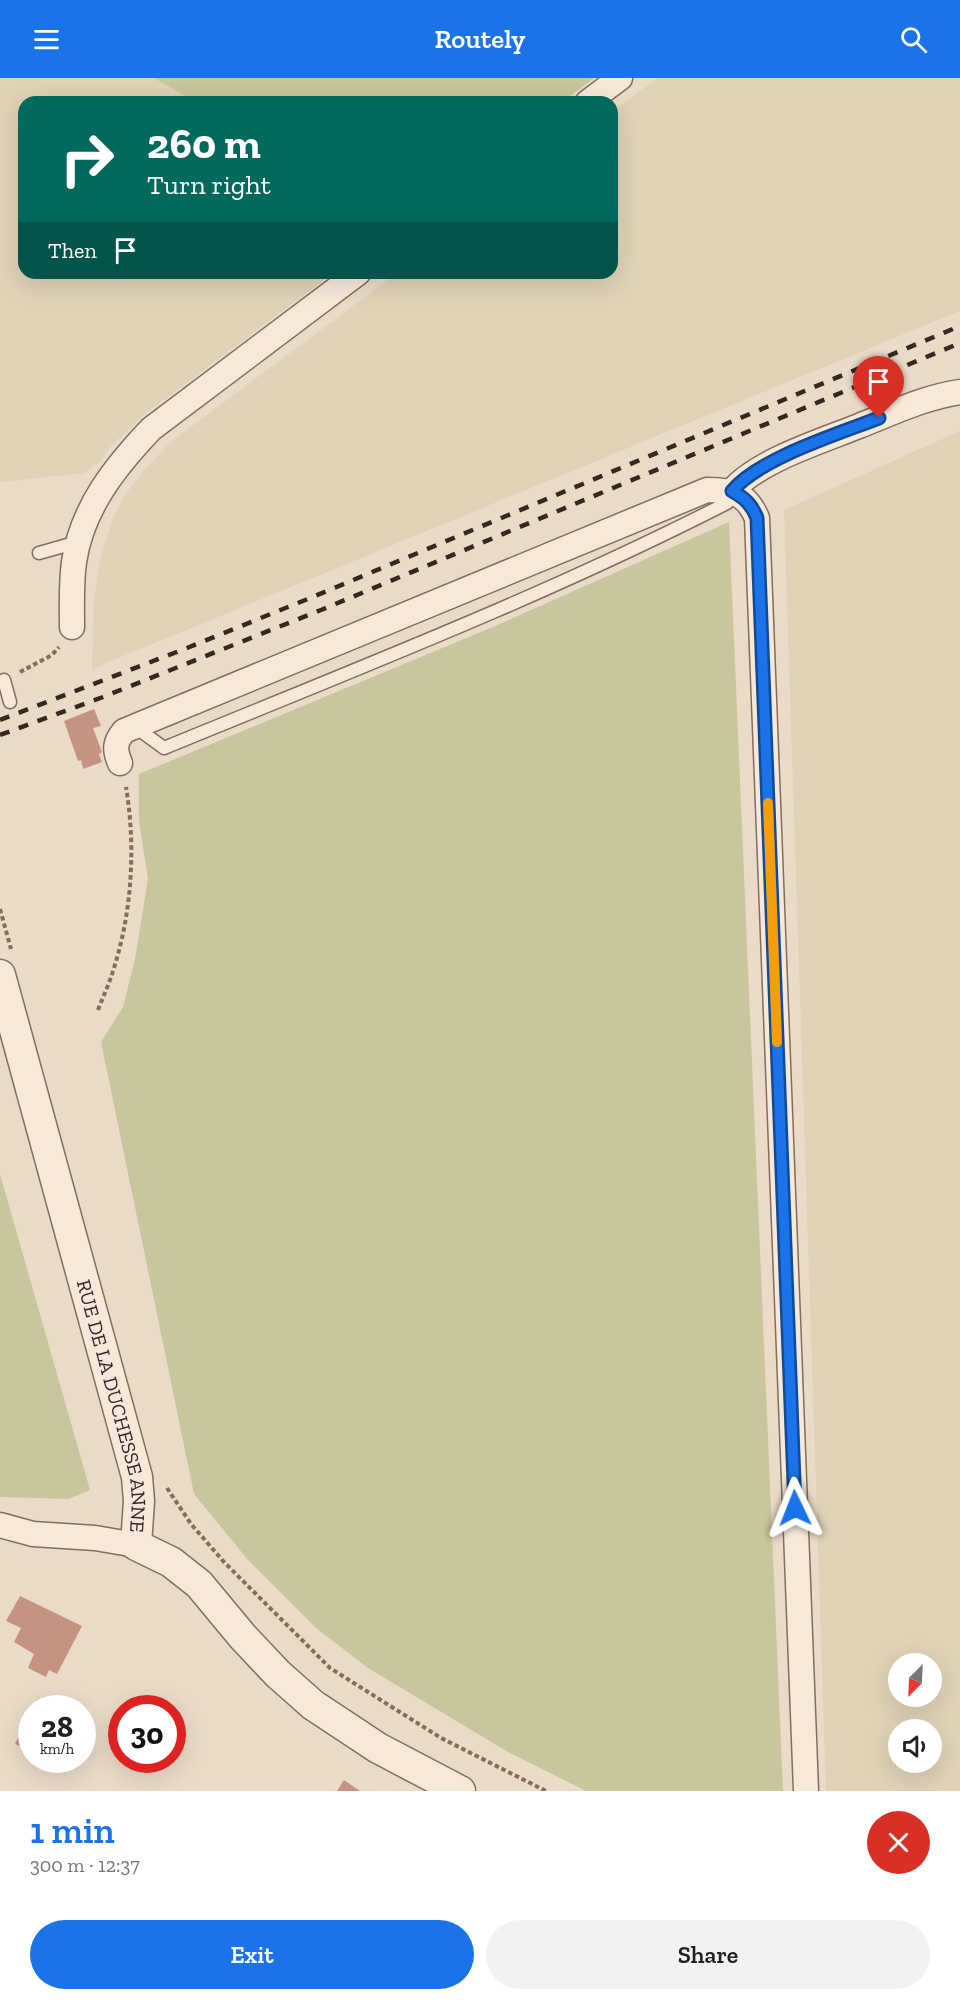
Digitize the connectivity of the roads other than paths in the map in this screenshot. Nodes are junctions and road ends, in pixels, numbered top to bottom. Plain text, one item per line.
1 (620, 78) edge
2 (596, 96) edge
3 (350, 279) edge
4 (960, 392) edge
5 (732, 491) junction
6 (78, 542) junction
7 (39, 553) dead end
8 (72, 627) road end
9 (4, 680) road end
10 (10, 702) dead end
11 (134, 726) junction
12 (120, 763) road end
13 (6, 965) edge
14 (0, 1525) edge
15 (136, 1545) junction
16 (460, 1791) edge
17 (806, 1791) edge

1 - 2 street
3 - 6 street
4 - 5 street
5 - 11 street
5 - 11 lane
5 - 17 street
6 - 7 lane
6 - 8 street
9 - 10 lane
11 - 12 street
13 - 15 street, RUE DE LA DUCHESSE ANNE
14 - 15 street
15 - 16 street, RUE DE LA DUCHESSE ANNE

